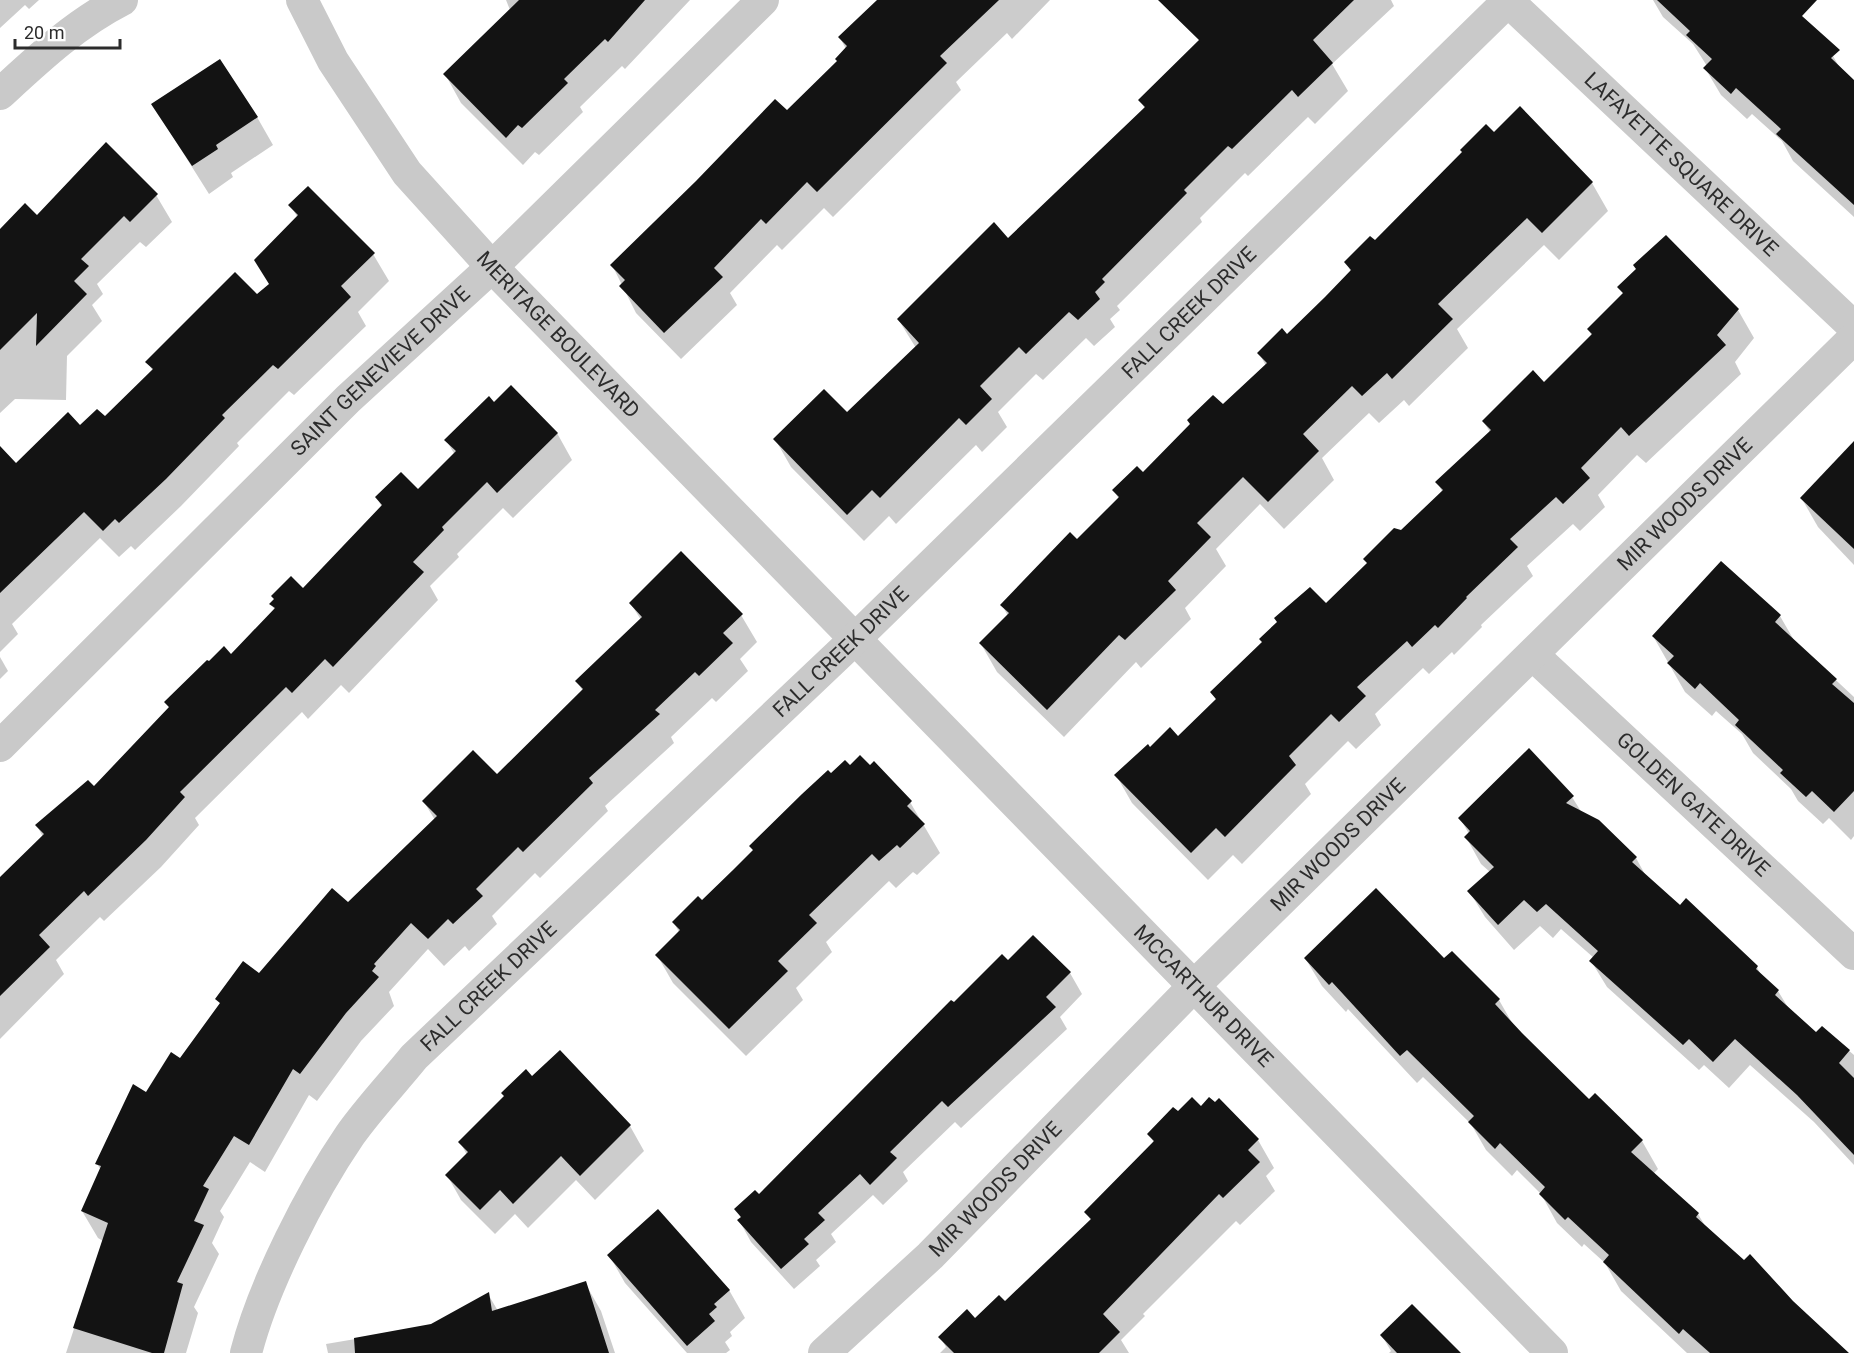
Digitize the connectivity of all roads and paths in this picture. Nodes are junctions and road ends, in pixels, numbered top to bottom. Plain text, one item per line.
1 (122, 0) edge
2 (302, 0) edge
3 (763, 0) edge
4 (1508, 1) edge
5 (0, 94) edge
6 (492, 267) junction
7 (1854, 327) edge
8 (1854, 338) edge
9 (855, 639) junction
10 (1533, 655) junction
11 (0, 746) edge
12 (1854, 954) edge
13 (1195, 985) junction
14 (246, 1353) edge
15 (824, 1353) edge
16 (1551, 1353) edge

1 - 5 street
2 - 6 street, MERITAGE BOULEVARD
3 - 6 street, SAINT GENEVIEVE DRIVE
4 - 7 street, LAFAYETTE SQUARE DRIVE
4 - 9 street, FALL CREEK DRIVE
6 - 9 street, MERITAGE BOULEVARD
6 - 11 street, SAINT GENEVIEVE DRIVE
8 - 10 street, MIR WOODS DRIVE
9 - 13 street, MCCARTHUR DRIVE
9 - 14 street, FALL CREEK DRIVE
10 - 12 street, GOLDEN GATE DRIVE
10 - 13 street, MIR WOODS DRIVE
13 - 15 street, MIR WOODS DRIVE
13 - 16 street, MCCARTHUR DRIVE

